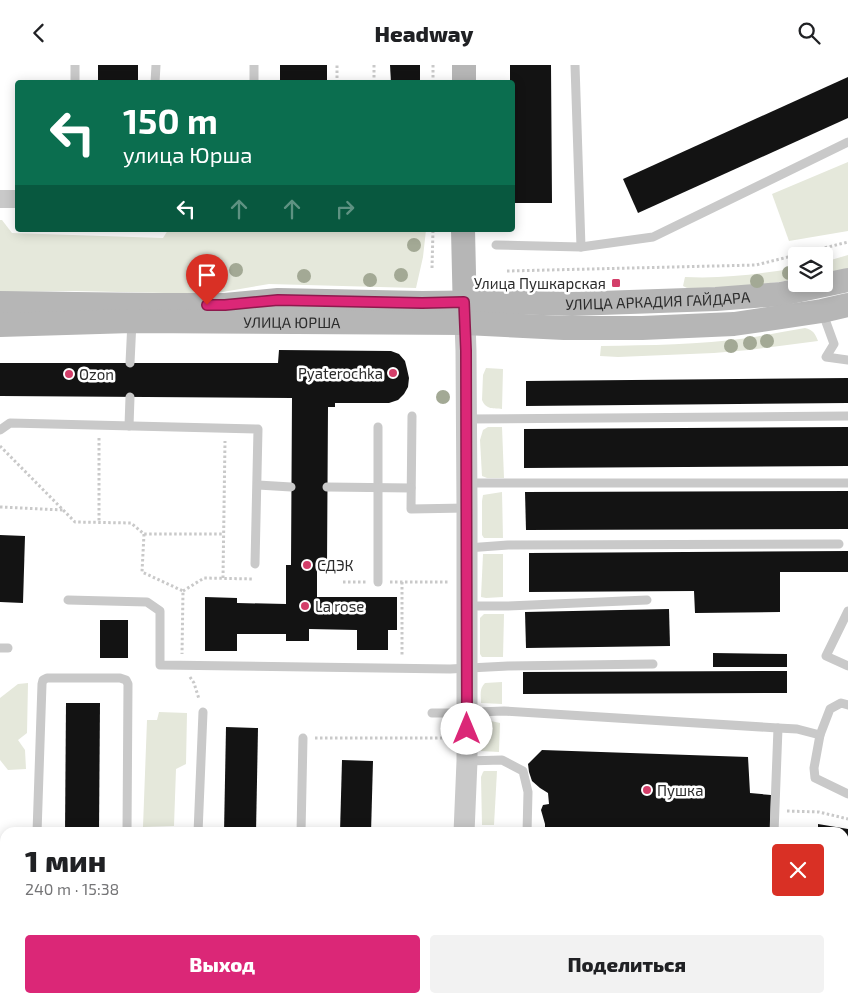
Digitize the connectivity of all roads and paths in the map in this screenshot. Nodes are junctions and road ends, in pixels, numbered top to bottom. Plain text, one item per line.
1 (75, 65) edge
2 (156, 65) edge
3 (254, 65) edge
4 (337, 65) edge
5 (374, 65) edge
6 (433, 65) edge
7 (464, 65) edge
8 (575, 65) edge
9 (75, 80) edge
10 (155, 80) edge
11 (254, 80) edge
12 (337, 80) edge
13 (374, 80) edge
14 (433, 80) edge
15 (464, 80) edge
16 (848, 142) edge
17 (0, 199) edge
18 (15, 199) edge
19 (433, 232) edge
20 (463, 232) edge
21 (848, 242) edge
22 (496, 245) dead end
23 (581, 247) junction
24 (432, 268) dead end
25 (507, 271) dead end
26 (848, 280) edge
27 (0, 303) edge
28 (848, 305) edge
29 (822, 311) junction
30 (464, 312) junction
31 (132, 313) junction
32 (0, 325) edge
33 (848, 360) edge
34 (130, 363) dead end
35 (130, 397) dead end
36 (412, 415) dead end
37 (848, 416) edge
38 (467, 419) junction
39 (99, 425) junction
40 (129, 426) junction
41 (378, 427) dead end
42 (225, 428) junction
43 (0, 430) edge
44 (0, 446) edge
45 (467, 483) junction
46 (848, 483) edge
47 (258, 485) junction
48 (291, 487) dead end
49 (327, 487) dead end
50 (378, 488) junction
51 (411, 489) junction
52 (0, 507) edge
53 (467, 508) junction
54 (64, 510) junction
55 (99, 523) junction
56 (144, 534) junction
57 (224, 535) junction
58 (839, 544) dead end
59 (467, 547) junction
60 (255, 564) joint
61 (223, 578) junction
62 (378, 582) junction
63 (402, 582) junction
64 (466, 582) junction
65 (343, 583) dead end
66 (183, 591) junction
67 (68, 599) dead end
68 (647, 600) dead end
69 (466, 607) junction
70 (848, 611) edge
71 (653, 664) dead end
72 (182, 666) junction
73 (848, 666) edge
74 (402, 668) junction
75 (467, 669) junction
76 (848, 705) edge
77 (203, 712) joint
78 (432, 713) dead end
79 (467, 713) junction
80 (778, 728) junction
81 (820, 735) junction
82 (303, 738) joint
83 (450, 739) dead end
84 (467, 761) junction
85 (848, 793) edge
86 (775, 811) junction
87 (848, 819) edge
88 (37, 827) edge
89 (127, 827) edge
90 (198, 827) edge
91 (301, 827) edge
92 (464, 827) edge
93 (527, 827) edge
94 (774, 827) edge

1 - 9 lane
2 - 10 lane
3 - 11 lane
4 - 12 path
5 - 13 path
6 - 14 path
7 - 15 main road
8 - 23 lane
16 - 23 lane
17 - 18 street
19 - 24 path
20 - 30 main road
21 - 25 path
22 - 23 lane
26 - 30 main road, УЛИЦА АРКАДИЯ ГАЙДАРА
27 - 31 main road, УЛИЦА ЮРША
28 - 29 main road, УЛИЦА АРКАДИЯ ГАЙДАРА
29 - 30 main road, УЛИЦА АРКАДИЯ ГАЙДАРА
29 - 33 lane
30 - 31 main road, УЛИЦА ЮРША
30 - 38 street
31 - 32 main road, УЛИЦА ЮРША
31 - 34 lane
35 - 40 lane
36 - 51 lane
37 - 38 lane
38 - 45 street
39 - 40 lane
39 - 43 lane
39 - 55 path
40 - 42 lane
41 - 50 lane
42 - 47 lane
42 - 57 path
44 - 54 path
45 - 46 lane
45 - 53 street
47 - 48 lane
47 - 60 lane
49 - 50 lane
50 - 51 lane
50 - 62 lane
51 - 53 lane
52 - 54 path
53 - 59 street
54 - 55 path
55 - 56 path
56 - 57 path
56 - 66 path
57 - 61 path
58 - 59 lane
59 - 64 street
60 - 61 path
61 - 66 path
62 - 63 path
62 - 65 path
63 - 64 path
63 - 74 path
64 - 69 street
66 - 72 path
67 - 72 lane
68 - 69 lane
69 - 75 street
70 - 73 lane
71 - 75 lane
72 - 74 lane
72 - 77 path
74 - 75 lane
75 - 79 street
76 - 81 lane
77 - 90 lane
78 - 79 lane
79 - 80 lane
79 - 84 street
80 - 81 lane
80 - 86 lane
81 - 85 lane
82 - 83 path
82 - 91 lane
84 - 92 street
84 - 93 lane
86 - 87 path
86 - 94 lane
88 - 89 lane

